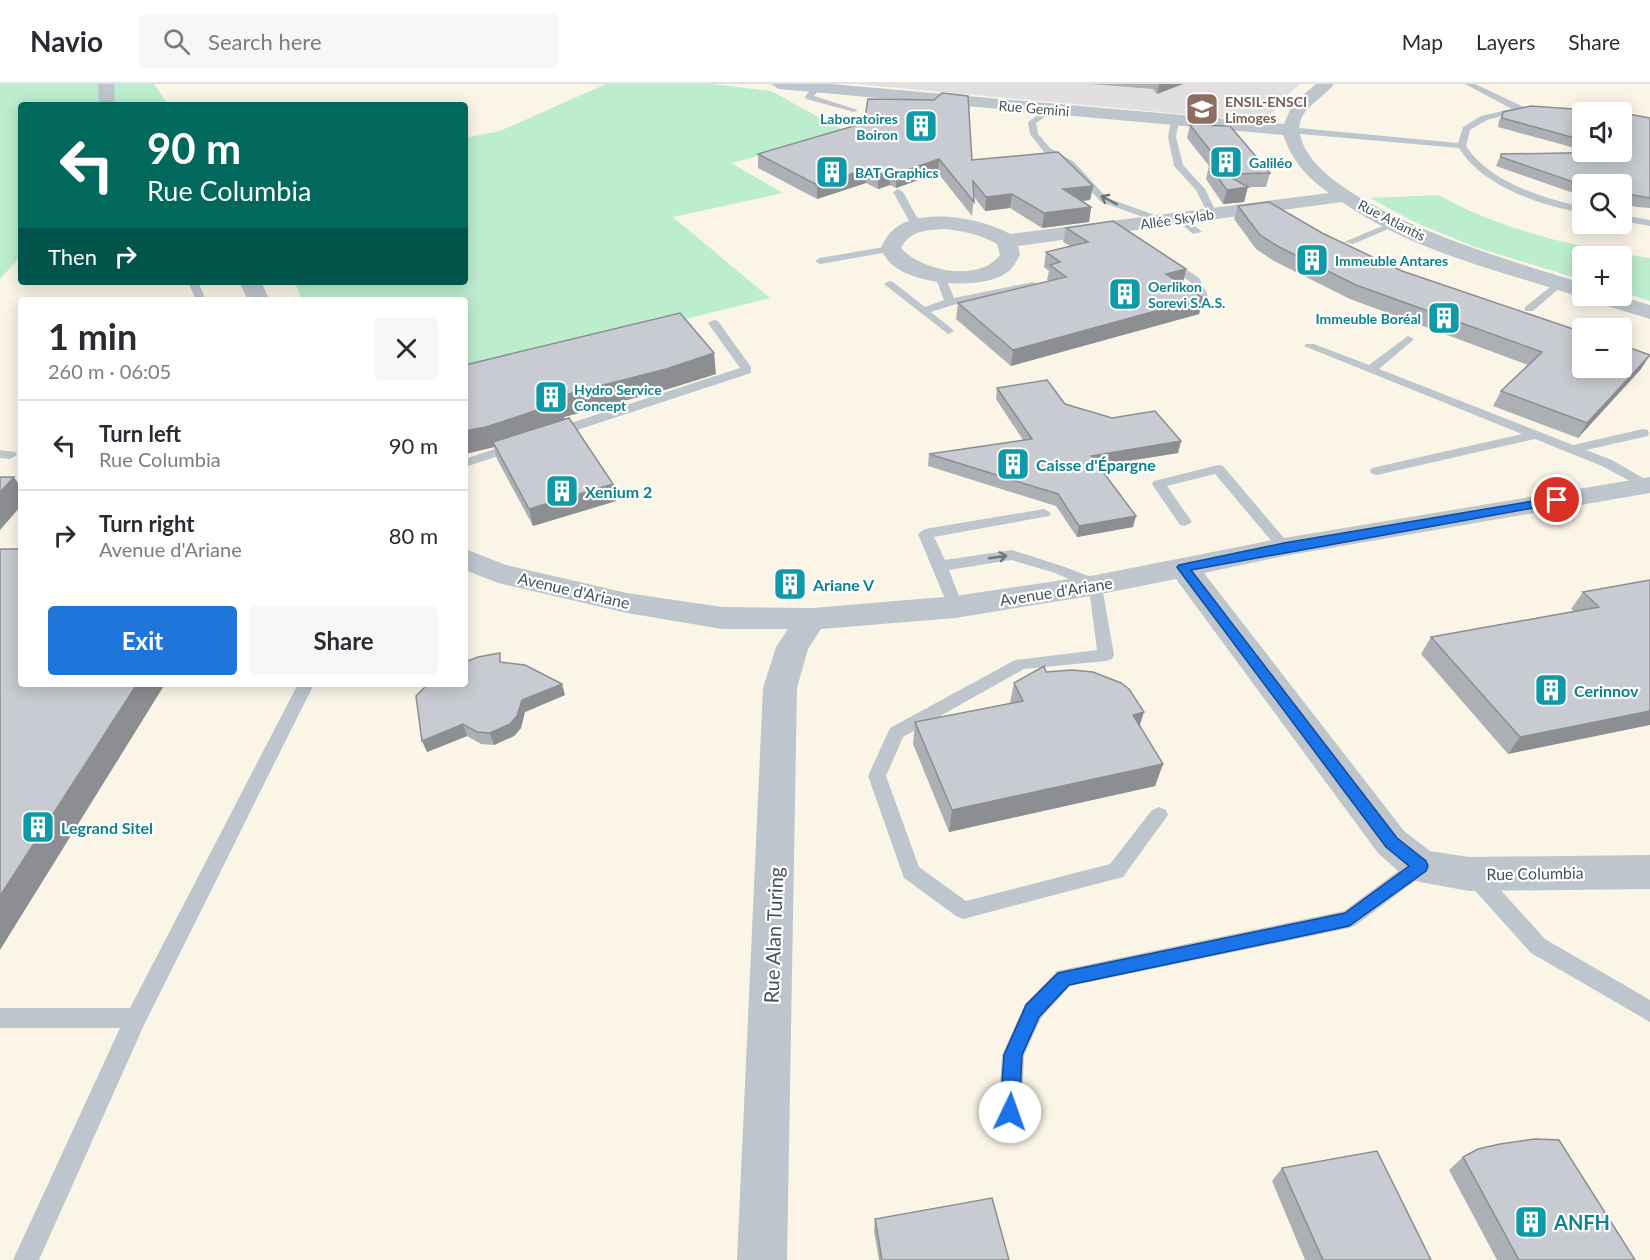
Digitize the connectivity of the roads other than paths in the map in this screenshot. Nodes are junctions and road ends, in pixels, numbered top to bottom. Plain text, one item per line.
1 (106, 84) edge
2 (779, 84) edge
3 (1326, 84) edge
4 (1469, 84) edge
5 (816, 87) junction
6 (856, 87) edge
7 (107, 102) edge
8 (1518, 109) junction
9 (1529, 109) edge
10 (854, 110) dead end
11 (1051, 110) junction
12 (1175, 121) junction
13 (1289, 130) junction
14 (1461, 146) junction
15 (898, 192) edge
16 (1346, 196) junction
17 (1572, 207) edge
18 (1212, 214) junction
19 (1172, 220) junction
20 (1632, 220) edge
21 (1650, 223) edge
22 (1395, 224) junction
23 (917, 226) junction
24 (1197, 232) dead end
25 (1007, 241) junction
26 (1349, 242) dead end
27 (891, 249) junction
28 (1158, 253) edge
29 (820, 261) dead end
30 (940, 276) junction
31 (1559, 283) junction
32 (889, 284) dead end
33 (1034, 285) edge
34 (1572, 287) edge
35 (950, 302) junction
36 (1206, 304) dead end
37 (1631, 306) edge
38 (1529, 309) dead end
39 (924, 311) junction
40 (1650, 312) edge
41 (714, 323) dead end
42 (948, 332) dead end
43 (1408, 339) dead end
44 (1310, 346) dead end
45 (1371, 370) junction
46 (1643, 434) dead end
47 (1536, 435) junction
48 (1574, 449) junction
49 (468, 462) edge
50 (1377, 471) dead end
51 (1649, 485) edge
52 (1044, 513) dead end
53 (1185, 522) dead end
54 (1284, 547) junction
55 (468, 560) edge
56 (940, 566) junction
57 (1183, 567) junction
58 (1096, 585) junction
59 (955, 607) junction
60 (812, 619) junction
61 (304, 687) edge
62 (1159, 815) dead end
63 (1420, 866) junction
64 (1650, 872) edge
65 (1469, 874) junction
66 (1650, 1012) edge
67 (0, 1018) edge
68 (136, 1018) junction
69 (1009, 1131) dead end
70 (26, 1260) edge
71 (762, 1260) edge

1 - 7 street
2 - 5 street, Rue Gemini
3 - 13 street
4 - 8 lane
5 - 6 street, Rue Gemini
5 - 10 lane
6 - 11 street, Rue Gemini
8 - 9 lane
8 - 14 lane
11 - 12 street, Rue Gemini
19 -> 11 lane
12 - 13 street, Rue Gemini
12 - 18 lane
13 - 14 lane
13 - 16 street, Rue Atlantis
14 - 17 lane
15 - 23 lane
16 - 18 street, Allée Skylab
16 - 22 street, Rue Atlantis
18 - 19 street, Allée Skylab
19 - 24 lane
19 - 25 street, Allée Skylab
20 - 21 lane
22 - 26 lane
22 - 31 street, Rue Atlantis
23 - 25 street
23 - 27 street
25 - 30 street
27 - 29 lane
27 - 30 street
28 - 36 lane
30 - 35 lane
31 - 34 street, Rue Atlantis
31 - 38 lane
32 - 39 lane
33 - 35 lane
35 - 39 lane
37 - 40 street
39 - 42 lane
41 - 49 lane
43 - 45 lane
44 - 45 lane
45 - 47 lane
46 - 48 lane
47 - 48 lane
47 - 50 lane
48 - 51 lane
51 - 54 street, Avenue d'Ariane
52 - 56 lane
53 - 54 lane
54 - 57 street, Avenue d'Ariane
55 - 60 street, Avenue d'Ariane
56 -> 58 lane
56 - 59 lane
57 - 58 street, Avenue d'Ariane
57 - 63 street, Rue Columbia
58 - 59 street, Avenue d'Ariane
58 - 62 lane
59 - 60 street, Avenue d'Ariane
60 - 71 street, Rue Alan Turing
61 - 68 lane
63 - 65 street, Rue Columbia
63 - 69 lane
64 - 65 street, Rue Columbia
65 - 66 lane
67 - 68 lane
68 - 70 lane

